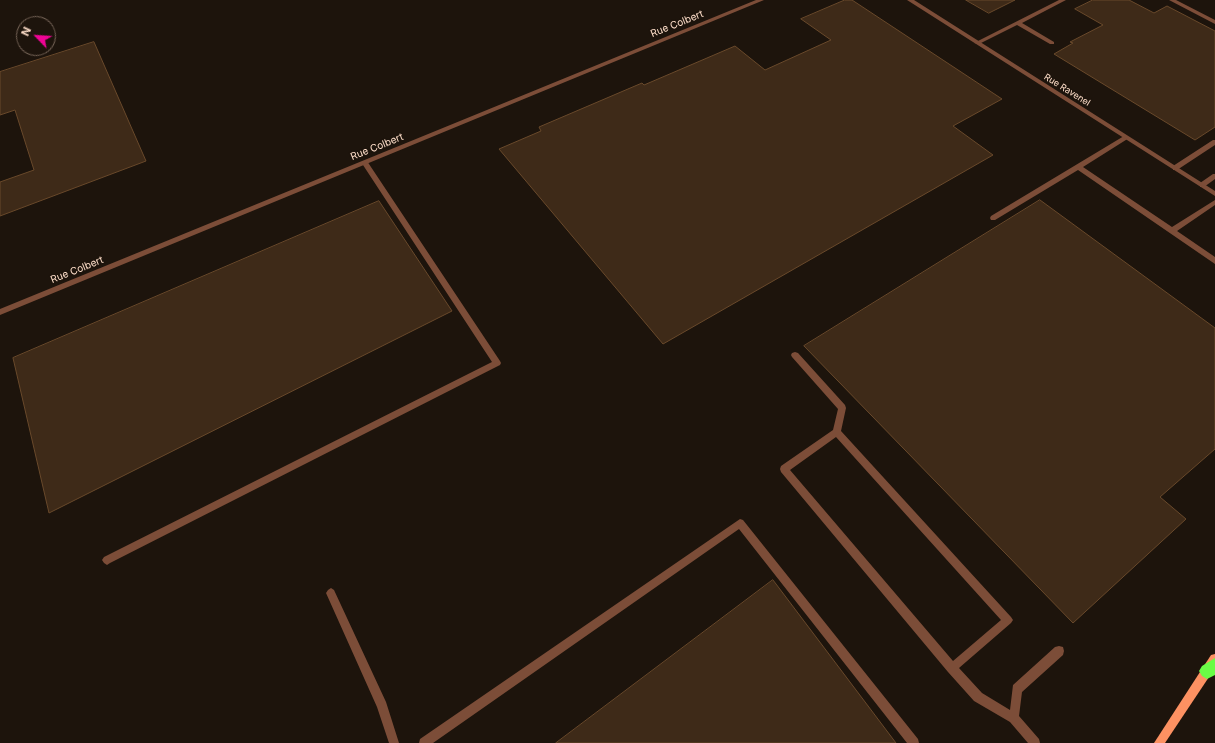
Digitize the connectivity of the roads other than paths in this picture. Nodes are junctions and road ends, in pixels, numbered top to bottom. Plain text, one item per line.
1 (761, 0) edge
2 (910, 0) edge
3 (1062, 0) edge
4 (1172, 0) edge
5 (1215, 22) edge
6 (1018, 23) junction
7 (977, 43) junction
8 (1052, 43) dead end
9 (1126, 138) junction
10 (1215, 142) edge
11 (365, 163) junction
12 (1078, 167) junction
13 (1175, 168) junction
14 (1215, 176) edge
15 (1202, 185) junction
16 (1215, 194) edge
17 (1215, 202) edge
18 (993, 218) dead end
19 (1172, 232) junction
20 (1215, 261) edge
21 (0, 312) edge
22 (795, 356) dead end
23 (837, 432) junction
24 (107, 560) dead end
25 (331, 593) dead end
26 (1059, 651) dead end
27 (1212, 665) edge
28 (952, 668) junction
29 (1014, 718) junction
30 (394, 743) edge
31 (424, 743) edge
32 (914, 743) edge
33 (1035, 743) edge
34 (1159, 743) edge

1 - 11 street, Rue Colbert
2 - 7 street, Rue Ravenel
3 - 6 street
4 - 5 street
6 - 7 street
6 - 8 street
7 - 9 street, Rue Ravenel
9 - 12 street
9 - 13 street, Rue Ravenel
10 - 13 street
11 - 21 street, Rue Colbert
11 - 24 street
12 - 18 street
12 - 19 street
13 - 15 street, Rue Ravenel
14 - 15 street
15 - 16 street, Rue Ravenel
17 - 19 street
19 - 20 street
22 - 23 street
23 - 28 street
23 - 28 street
25 - 30 street
26 - 29 street
27 - 34 main road
28 - 29 street
29 - 33 street
31 - 32 street

